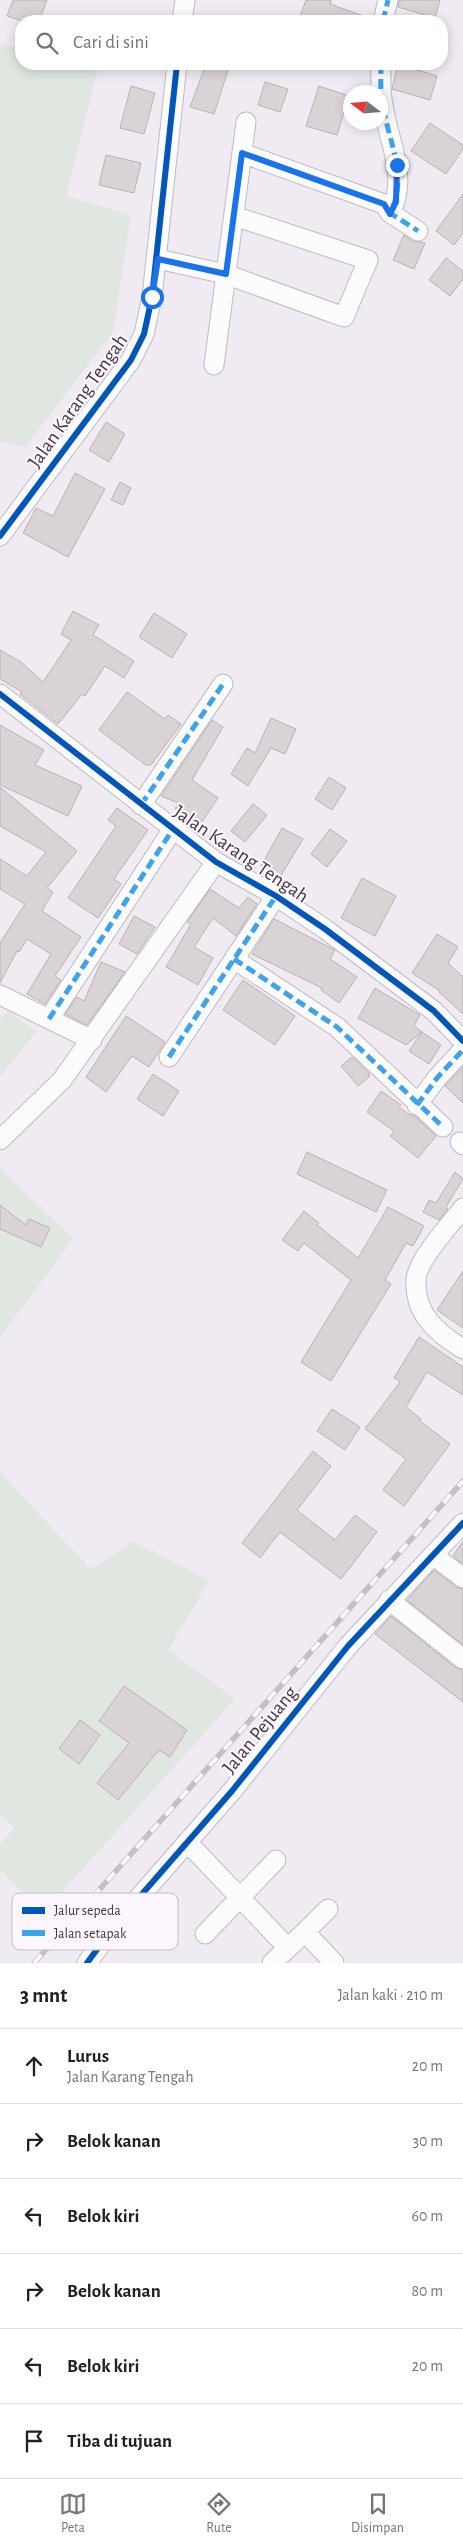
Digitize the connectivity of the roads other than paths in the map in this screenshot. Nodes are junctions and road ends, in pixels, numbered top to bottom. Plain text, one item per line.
1 (185, 0) edge
2 (388, 0) edge
3 (183, 15) edge
4 (384, 15) edge
5 (176, 70) edge
6 (381, 70) edge
7 (246, 122) dead end
8 (242, 153) junction
9 (390, 214) junction
10 (234, 216) junction
11 (418, 231) dead end
12 (158, 259) junction
13 (226, 274) junction
14 (214, 365) dead end
15 (0, 536) edge
16 (223, 684) dead end
17 (0, 694) edge
18 (142, 805) junction
19 (173, 829) junction
20 (216, 862) junction
21 (276, 896) junction
22 (234, 959) junction
23 (0, 995) edge
24 (49, 1019) junction
25 (92, 1040) junction
26 (463, 1041) edge
27 (463, 1050) edge
28 (170, 1057) dead end
29 (418, 1105) junction
30 (443, 1127) dead end
31 (0, 1140) edge
32 (463, 1208) edge
33 (463, 1349) edge
34 (463, 1523) edge
35 (433, 1555) junction
36 (463, 1578) edge
37 (389, 1600) junction
38 (463, 1659) edge
39 (188, 1843) junction
40 (276, 1860) dead end
41 (143, 1893) edge
42 (240, 1898) junction
43 (328, 1909) dead end
44 (305, 1932) junction
45 (205, 1934) dead end
46 (288, 1948) junction
47 (97, 1950) edge
48 (87, 1963) edge
49 (272, 1963) edge
50 (334, 1963) edge

1 - 3 street
2 - 4 street
5 - 12 street, Jalan Karang Tengah
6 - 9 street
7 - 8 street
8 - 9 street
8 - 10 street
9 - 11 street
10 - 13 street
10 - 13 street
12 - 13 street
12 - 15 street, Jalan Karang Tengah
13 - 14 street
16 - 18 street
17 - 18 street, Jalan Karang Tengah
18 - 19 street, Jalan Karang Tengah
19 - 20 street, Jalan Karang Tengah
19 - 24 street
20 - 21 street, Jalan Karang Tengah
20 - 25 street
21 - 22 street
21 - 26 street, Jalan Karang Tengah
22 - 28 street
22 - 29 street
23 - 24 street
24 - 25 street
25 - 31 street
27 - 29 street
29 - 30 street
32 - 33 street
34 - 35 street, Jalan Pejuang
35 - 36 street
35 - 37 street, Jalan Pejuang
37 - 38 street
37 - 39 street, Jalan Pejuang
39 - 41 street, Jalan Pejuang
39 - 42 street
40 - 42 street
42 - 45 street
42 - 46 street
43 - 44 street
44 - 46 street
44 - 50 street
46 - 49 street
47 - 48 street, Jalan Pejuang

